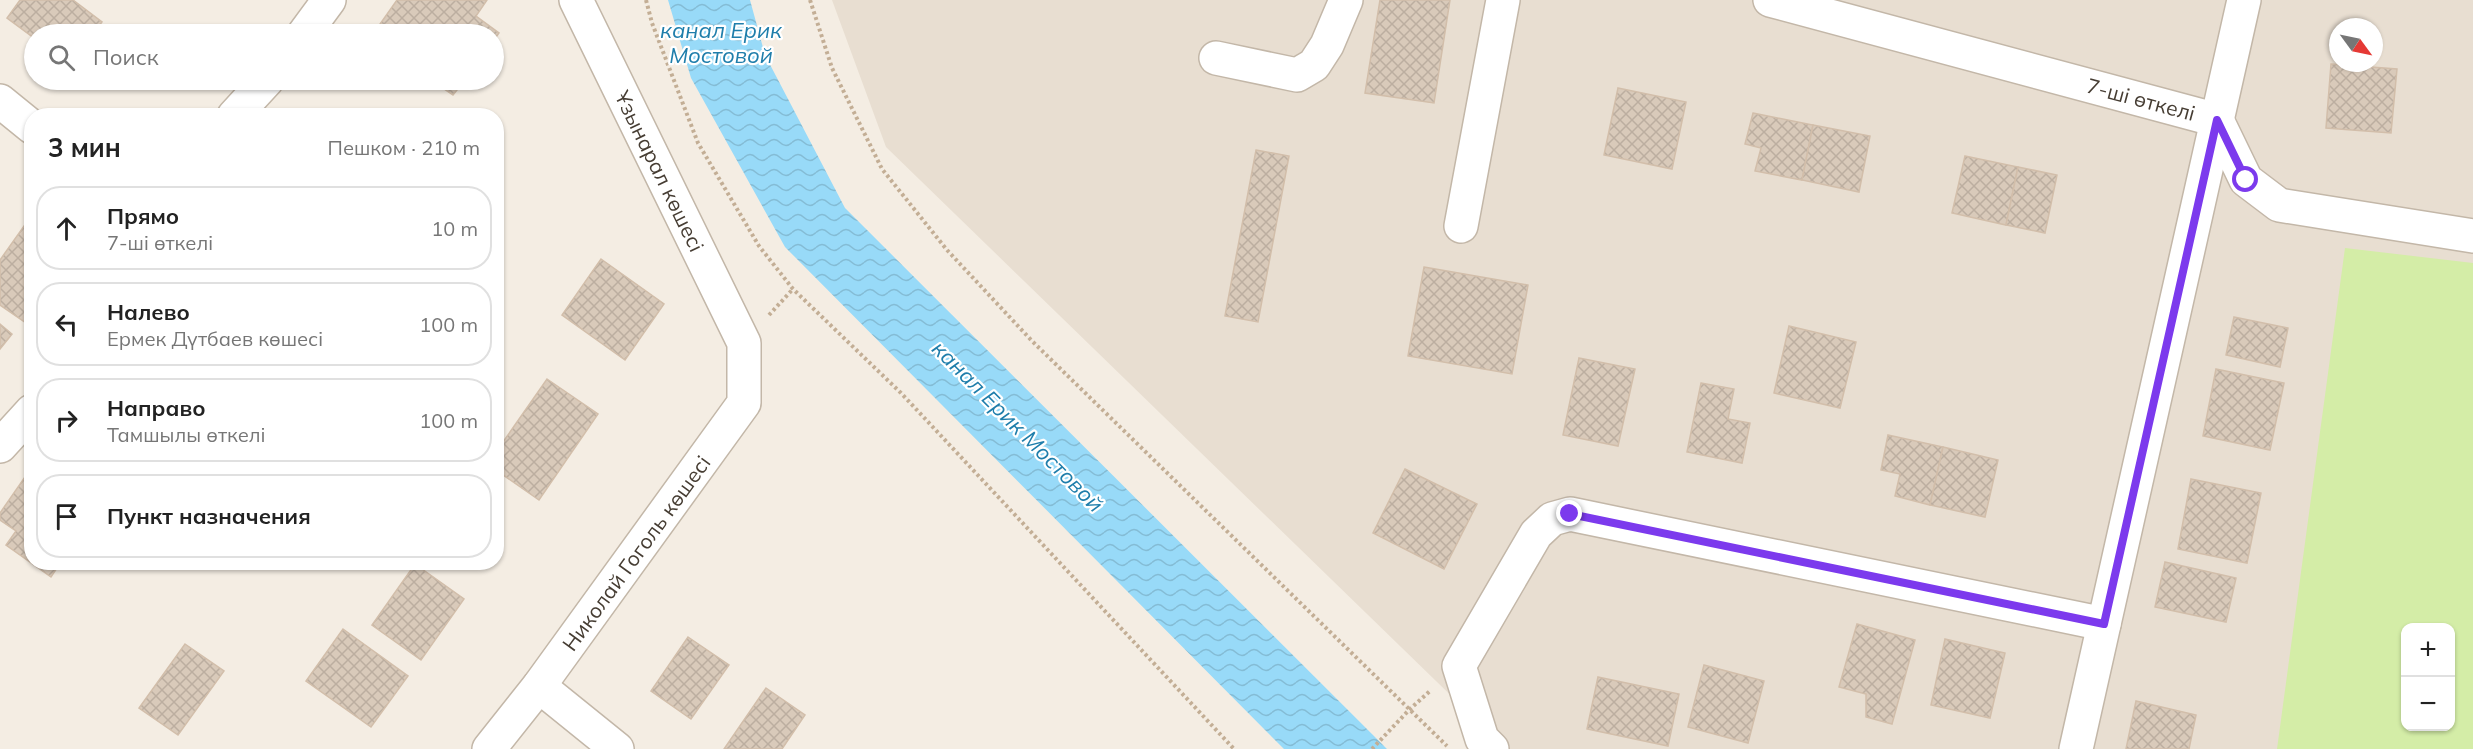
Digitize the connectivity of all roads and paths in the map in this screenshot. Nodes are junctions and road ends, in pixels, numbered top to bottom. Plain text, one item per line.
1 (329, 0) edge
2 (576, 0) edge
3 (646, 0) edge
4 (810, 0) edge
5 (1346, 0) edge
6 (1503, 0) edge
7 (1770, 0) edge
8 (2244, 0) edge
9 (311, 24) edge
10 (1216, 58) dead end
11 (258, 90) edge
12 (0, 101) edge
13 (241, 108) edge
14 (24, 120) edge
15 (2217, 120) junction
16 (1461, 226) dead end
17 (2473, 236) edge
18 (744, 343) joint
19 (24, 420) edge
20 (0, 447) edge
21 (2104, 624) junction
22 (539, 686) junction
23 (1400, 719) dead end
24 (489, 749) edge
25 (617, 749) edge
26 (1234, 749) edge
27 (1372, 749) edge
28 (1449, 749) edge
29 (1492, 749) edge
30 (2076, 749) edge

1 - 9 street
2 - 18 street, Ұзынарал көшесі
3 - 26 path
4 - 28 path
5 - 10 street
6 - 16 street
7 - 15 street, 7-шi өткелi
8 - 15 street
11 - 13 street
12 - 14 street
15 - 17 street, 7-шi өткелi
15 - 21 street
18 - 22 street, Николай Гоголь көшесі
19 - 20 street
21 - 29 street
21 - 30 street
22 - 24 street, Николай Гоголь көшесі
22 - 25 street
23 - 27 path

